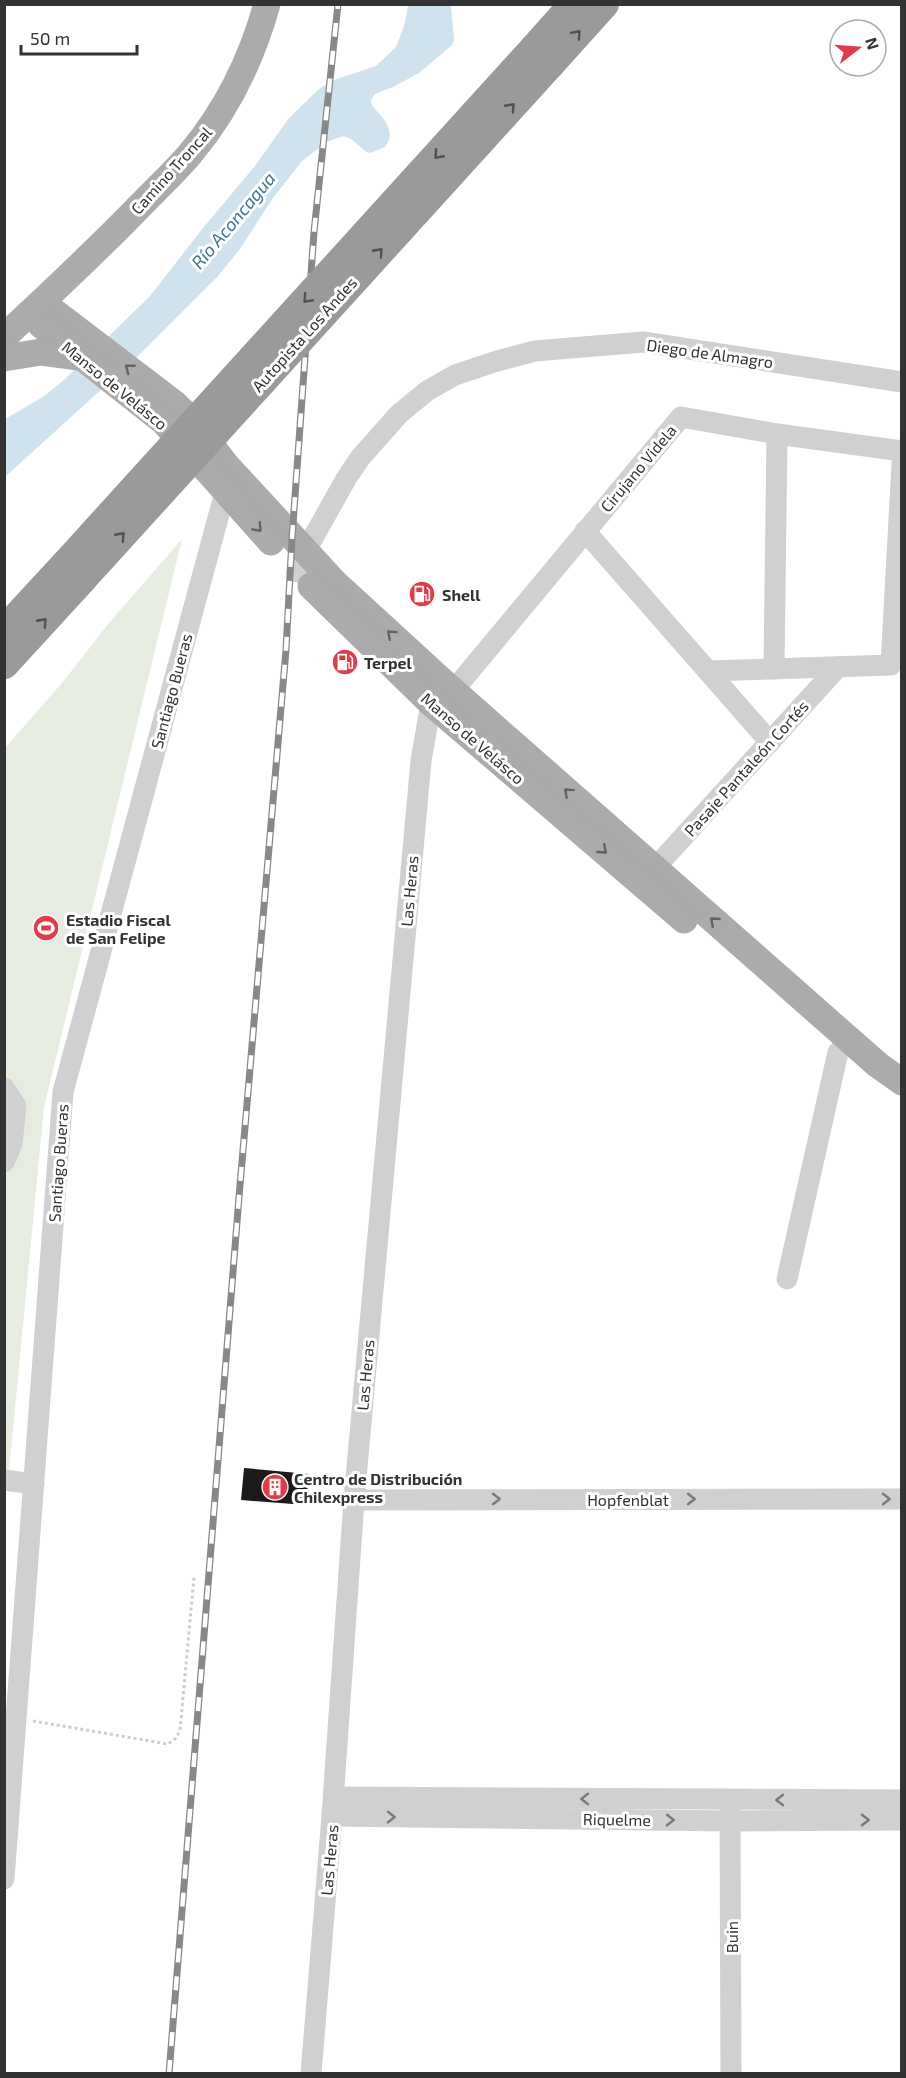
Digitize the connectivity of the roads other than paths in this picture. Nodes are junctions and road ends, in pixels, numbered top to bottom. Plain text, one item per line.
1 (267, 4) edge
2 (574, 4) edge
3 (604, 4) edge
4 (542, 57) junction
5 (42, 312) junction
6 (4, 337) edge
7 (4, 345) edge
8 (81, 345) junction
9 (4, 358) edge
10 (902, 382) edge
11 (777, 434) junction
12 (902, 451) edge
13 (902, 464) edge
14 (226, 479) junction
15 (585, 531) junction
16 (301, 562) junction
17 (74, 571) junction
18 (4, 631) edge
19 (4, 664) edge
20 (838, 667) junction
21 (774, 669) junction
22 (708, 671) junction
23 (442, 692) junction
24 (770, 741) junction
25 (654, 869) junction
26 (838, 1052) junction
27 (902, 1082) edge
28 (4, 1088) edge
29 (902, 1102) edge
30 (4, 1162) edge
31 (788, 1279) dead end
32 (4, 1480) edge
33 (34, 1484) junction
34 (902, 1499) edge
35 (354, 1500) junction
36 (10, 1718) edge
37 (902, 1800) edge
38 (333, 1807) junction
39 (730, 1810) junction
40 (902, 1820) edge
41 (4, 1879) edge
42 (311, 2073) edge
43 (731, 2073) edge

1 - 5 main road, Camino Troncal
2 - 4 highway, Autopista Los Andes
4 -> 3 highway, Autopista Los Andes
4 - 17 highway, Autopista Los Andes, bridge
5 - 6 main road
5 - 7 main road
5 - 8 main road, Manso de Velásco
8 - 9 main road
8 - 14 main road, Manso de Velásco
10 - 16 street, Diego de Almagro
11 - 12 street, Cirujano Videla
11 - 15 street, Cirujano Videla
11 - 21 street
13 - 20 street
14 - 16 main road, Manso de Velásco
14 - 33 street, Santiago Bueras
15 - 22 street
15 - 23 street, Cirujano Videla
16 - 23 main road, Manso de Velásco
17 - 18 highway, Autopista Los Andes
19 -> 17 highway, Autopista Los Andes
20 - 21 street
20 - 24 street, Pasaje Pantaleón Cortés
21 - 22 street
22 - 24 street
25 -> 23 main road, Manso de Velásco
23 -> 26 main road, Manso de Velásco
23 - 35 street, Las Heras
24 - 25 street, Pasaje Pantaleón Cortés
27 -> 25 main road, Manso de Velásco
26 - 29 main road, Manso de Velásco
26 - 31 street
28 - 30 street
32 - 33 street
33 - 36 street, Santiago Bueras
35 -> 34 street, Hopfenblat
35 - 38 street, Las Heras
36 - 41 street, Santiago Bueras
37 -> 39 street, Riquelme
38 - 39 street, Riquelme
38 - 42 street, Las Heras
39 -> 40 street, Riquelme
39 - 43 street, Buin

